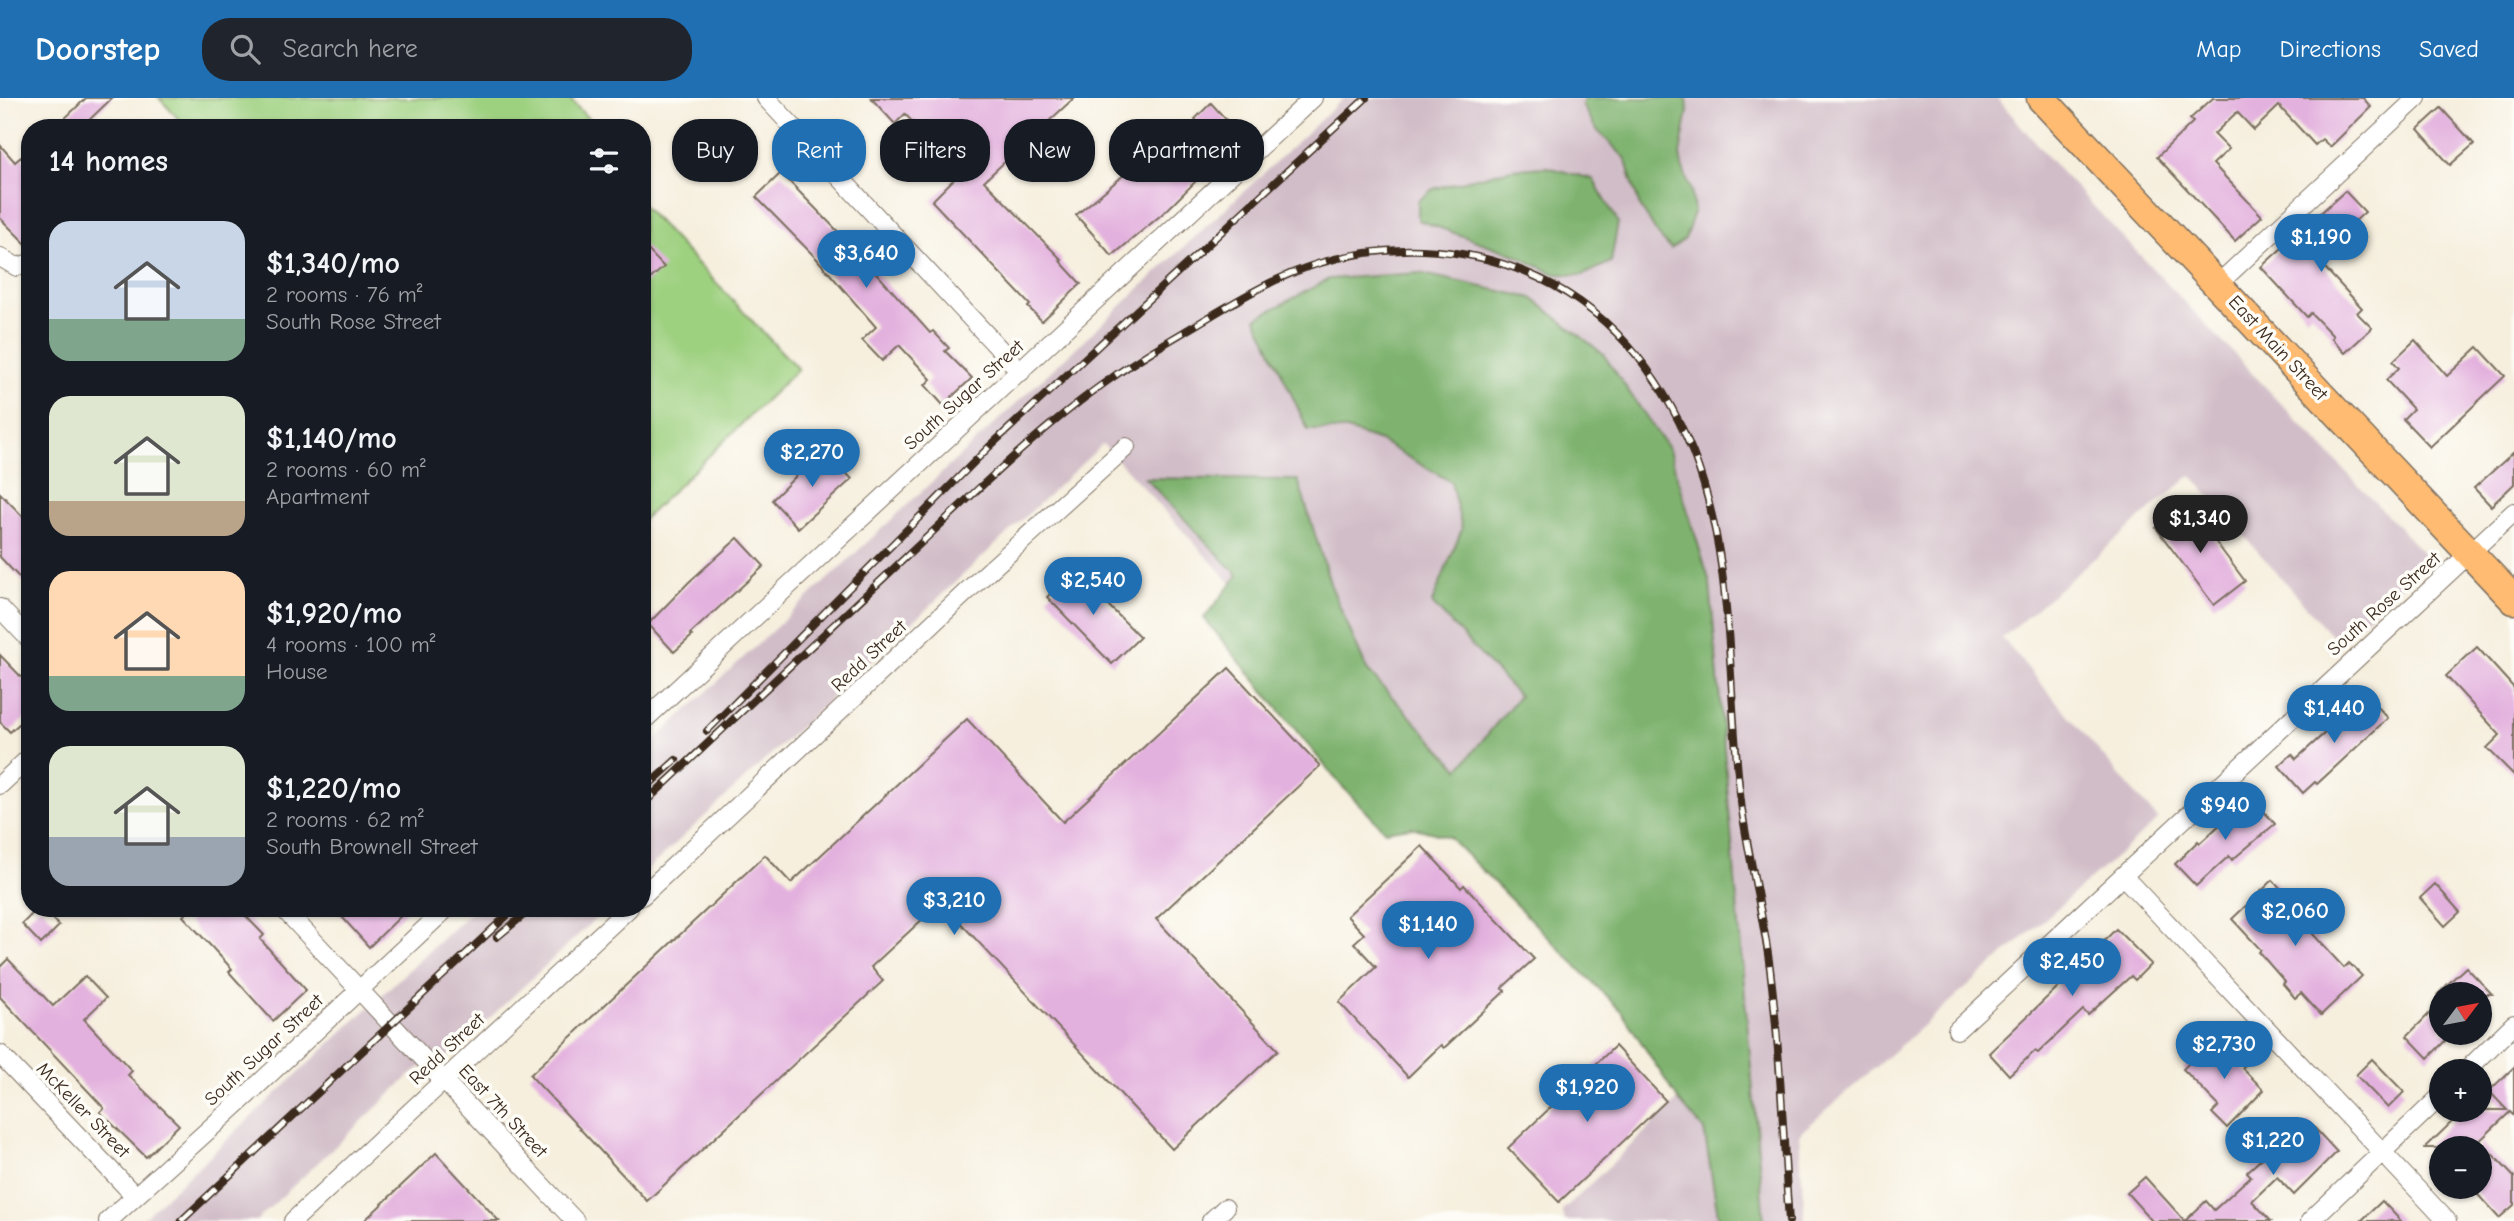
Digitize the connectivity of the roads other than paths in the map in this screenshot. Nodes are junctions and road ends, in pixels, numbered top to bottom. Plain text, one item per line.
1 (766, 98) edge
2 (1313, 98) edge
3 (2041, 98) edge
4 (2417, 98) edge
5 (0, 257) edge
6 (21, 266) edge
7 (2218, 285) junction
8 (1021, 372) junction
9 (1126, 447) dead end
10 (2514, 512) edge
11 (2471, 554) junction
12 (2514, 600) edge
13 (0, 608) edge
14 (21, 630) edge
15 (651, 714) edge
16 (21, 765) edge
17 (0, 785) edge
18 (2123, 876) junction
19 (651, 888) edge
20 (292, 917) edge
21 (438, 917) edge
22 (619, 917) edge
23 (361, 990) junction
24 (2514, 1024) edge
25 (1957, 1030) dead end
26 (0, 1054) edge
27 (2478, 1059) edge
28 (445, 1079) junction
29 (2429, 1108) edge
30 (2384, 1153) junction
31 (135, 1196) junction
32 (1225, 1208) dead end
33 (108, 1221) edge
34 (293, 1221) edge
35 (576, 1221) edge
36 (1211, 1221) edge
37 (2311, 1221) edge
38 (2446, 1221) edge

1 - 8 street
2 - 8 street, South Sugar Street
3 - 7 main road, East Main Street
4 - 7 street
5 - 6 street
7 - 11 main road, East Main Street
8 - 15 street, South Sugar Street
9 - 19 street, Redd Street
10 - 11 street, South Rose Street
11 - 12 main road, East Main Street
11 - 18 street, South Rose Street
13 - 14 street
16 - 17 street
18 - 25 street, South Rose Street
18 - 30 street
20 - 23 street, East 7th Street
21 - 23 street, South Sugar Street
22 - 28 street, Redd Street
23 - 28 street, East 7th Street
23 - 31 street, South Sugar Street
24 - 27 street
26 - 31 street, McKeller Street
28 - 34 street, Redd Street
28 - 35 street, East 7th Street
29 - 30 street
30 - 37 street
30 - 38 street
31 - 33 street, South Sugar Street
32 - 36 street

